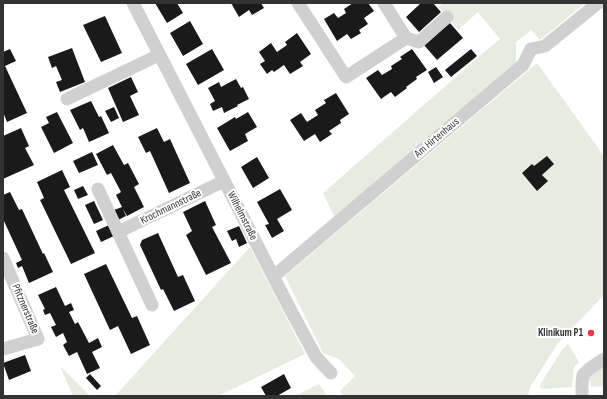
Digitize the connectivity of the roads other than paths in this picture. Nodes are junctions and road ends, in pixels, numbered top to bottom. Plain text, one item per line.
1 (133, 3) edge
2 (298, 3) edge
3 (384, 3) edge
4 (598, 3) edge
5 (447, 17) dead end
6 (406, 38) junction
7 (531, 49) junction
8 (547, 54) dead end
9 (159, 55) junction
10 (67, 99) dead end
11 (224, 181) junction
12 (98, 189) dead end
13 (118, 232) junction
14 (3, 258) edge
15 (274, 276) junction
16 (152, 305) dead end
17 (3, 349) edge
18 (604, 359) edge
19 (331, 373) dead end
20 (582, 396) edge

1 - 9 street, Wilhelmstraße
2 - 6 street
3 - 6 street
4 - 7 street
5 - 6 street
7 - 8 street
7 - 15 street, Am Hirtenhaus
9 - 10 street
9 - 11 street, Wilhelmstraße
11 - 13 street, Krochmannstraße
11 - 15 street, Wilhelmstraße
12 - 13 street
13 - 16 street
14 - 17 street, Pfitznerstraße
15 - 19 street, Wilhelmstraße
18 - 20 street

